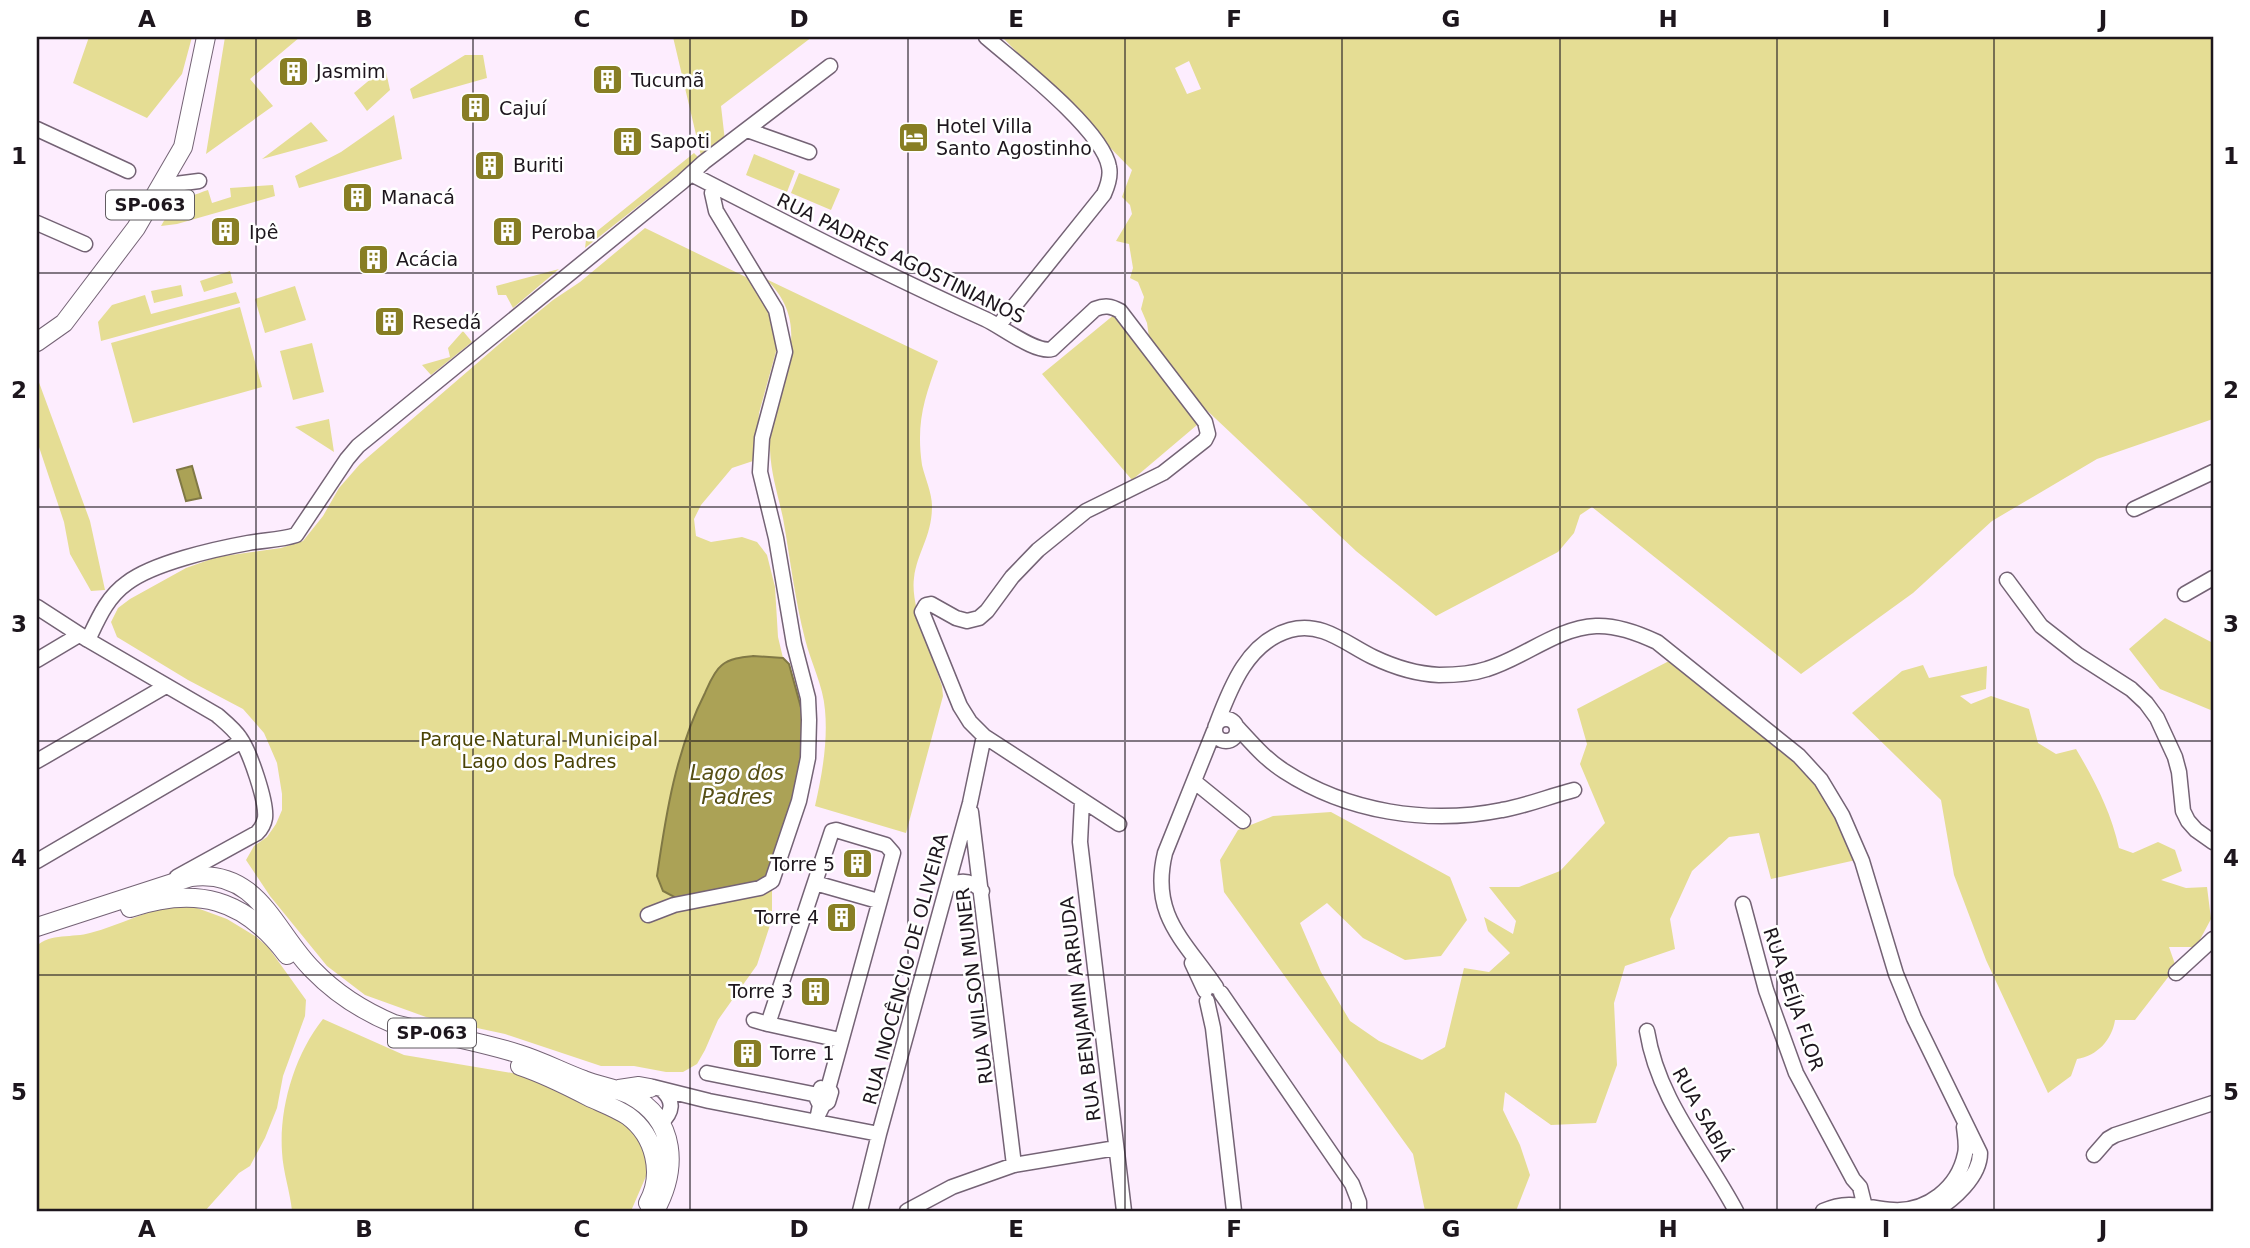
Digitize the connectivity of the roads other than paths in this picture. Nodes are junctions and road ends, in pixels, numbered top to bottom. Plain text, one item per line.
1 (206, 37) edge
2 (986, 37) edge
3 (830, 66) dead end
4 (37, 129) edge
5 (747, 130) junction
6 (809, 152) dead end
7 (128, 171) dead end
8 (691, 174) junction
9 (199, 181) dead end
10 (160, 186) junction
11 (714, 186) junction
12 (37, 223) edge
13 (85, 244) dead end
14 (999, 326) junction
15 (37, 342) edge
16 (2213, 472) edge
17 (2134, 509) dead end
18 (2213, 578) edge
19 (2007, 580) dead end
20 (2185, 594) dead end
21 (37, 607) edge
22 (84, 638) junction
23 (37, 660) edge
24 (1235, 682) junction
25 (166, 686) junction
26 (1236, 726) junction
27 (1216, 727) junction
28 (984, 736) junction
29 (242, 741) junction
30 (1227, 742) junction
31 (1254, 747) junction
32 (37, 761) edge
33 (1198, 776) junction
34 (1574, 790) dead end
35 (1082, 801) junction
36 (970, 803) junction
37 (1243, 821) dead end
38 (1119, 824) dead end
39 (2213, 842) edge
40 (225, 852) junction
41 (37, 861) edge
42 (215, 875) junction
43 (815, 883) junction
44 (167, 884) junction
45 (947, 887) junction
46 (982, 891) junction
47 (878, 901) junction
48 (216, 902) junction
49 (1742, 904) dead end
50 (648, 915) dead end
51 (37, 927) edge
52 (37, 939) edge
53 (2213, 939) edge
54 (2176, 973) dead end
55 (1214, 996) junction
56 (1647, 1031) dead end
57 (840, 1040) junction
58 (707, 1073) dead end
59 (648, 1091) junction
60 (823, 1092) junction
61 (709, 1101) junction
62 (2213, 1103) edge
63 (666, 1117) junction
64 (817, 1119) junction
65 (634, 1122) junction
66 (879, 1134) junction
67 (1116, 1148) junction
68 (1972, 1150) junction
69 (2094, 1155) dead end
70 (1014, 1165) junction
71 (1853, 1179) junction
72 (1850, 1208) edge
73 (1866, 1208) edge
74 (863, 1209) edge
75 (643, 1211) edge
76 (655, 1211) edge
77 (907, 1211) edge
78 (1124, 1211) edge
79 (1234, 1211) edge
80 (1359, 1211) edge
81 (1736, 1211) edge
82 (1823, 1211) edge
83 (1935, 1211) edge

1 - 10 main road, SP-063
2 - 14 street
3 - 5 street
4 - 7 street
5 - 6 street
5 - 8 street
8 - 11 street, RUA PADRES AGOSTINIANOS
8 - 22 street
9 - 10 street
10 - 15 main road, SP-063
11 - 14 street, RUA PADRES AGOSTINIANOS
11 - 50 street
12 - 13 street
14 - 28 street, RUA PADRES AGOSTINIANOS
16 - 17 street
18 - 20 street
19 - 39 street
21 - 22 street
22 - 23 street
22 - 25 street
24 - 26 street
24 - 27 street
24 - 68 street
25 - 29 street
25 - 32 street
26 - 27 street
26 - 30 street
26 - 31 street
27 - 30 street
27 - 33 street
28 - 35 street
28 - 36 street, RUA INOCÊNCIO DE OLIVEIRA
29 - 40 street
29 - 41 street
30 - 31 street
30 - 33 street
31 - 34 street
33 - 37 street
33 - 55 street
35 - 38 street
35 - 67 street, RUA BENJAMIN ARRUDA
36 - 45 street, RUA INOCÊNCIO DE OLIVEIRA
36 - 46 street, RUA WILSON MUNER
40 - 42 street
40 - 44 street
42 - 44 main road
42 - 48 main road
42 - 59 main road, SP-063
43 - 47 street
43 - 47 street
43 - 57 street
44 - 51 main road
45 - 46 street
45 - 66 street, RUA INOCÊNCIO DE OLIVEIRA
46 - 70 street, RUA WILSON MUNER
47 - 57 street
48 - 52 main road, SP-063
48 - 65 main road, SP-063
49 - 71 street, RUA BEÍJA FLOR
53 - 54 street
55 - 79 street
55 - 80 street
56 - 81 street, RUA SABIÁ
57 - 60 street
58 - 60 street
59 - 61 street
59 - 63 main road, SP-063
59 - 63 street, SP-063
59 - 65 main road
60 - 64 street
61 - 63 street
61 - 64 street
62 - 69 street
63 - 65 main road
63 - 76 main road, SP-063
64 - 66 street
65 - 75 main road
66 - 74 street, RUA INOCÊNCIO DE OLIVEIRA
67 - 70 street
67 - 78 street, RUA BENJAMIN ARRUDA
68 - 73 street
68 - 83 street
70 - 77 street
71 - 72 street
71 - 73 street, RUA BEÍJA FLOR
72 - 73 street
72 - 82 street

